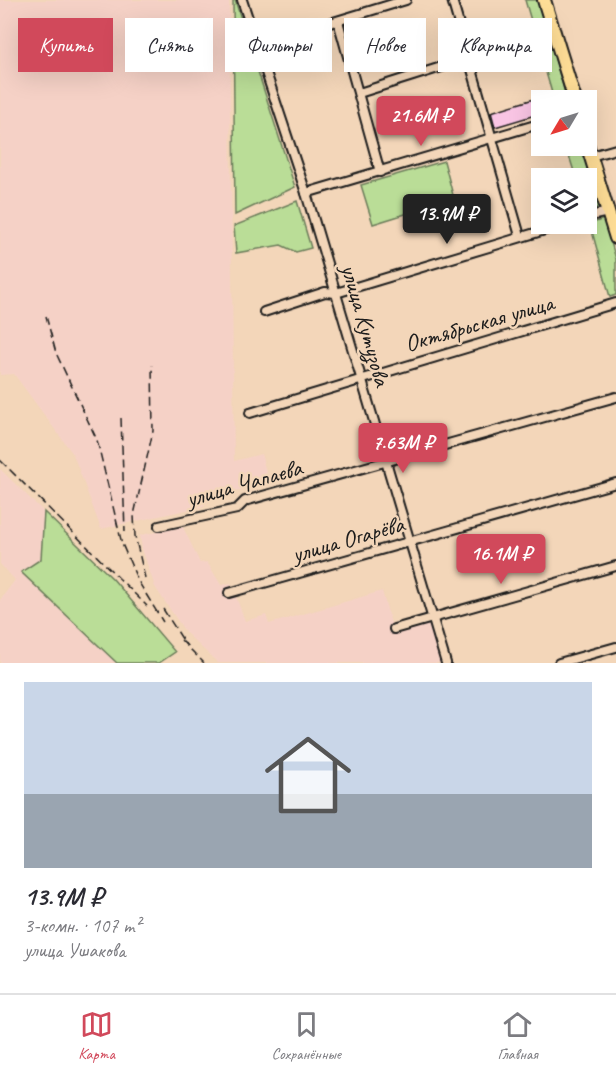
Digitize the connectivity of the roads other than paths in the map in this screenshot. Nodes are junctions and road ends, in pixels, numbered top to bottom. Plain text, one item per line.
1 (242, 0) edge
2 (406, 0) edge
3 (452, 0) edge
4 (544, 0) edge
5 (248, 18) edge
6 (458, 18) edge
7 (338, 21) junction
8 (332, 23) edge
9 (438, 68) edge
10 (266, 72) edge
11 (474, 72) edge
12 (572, 90) edge
13 (360, 93) junction
14 (531, 127) edge
15 (492, 139) junction
16 (616, 149) edge
17 (597, 154) edge
18 (591, 156) edge
19 (380, 172) junction
20 (306, 193) junction
21 (608, 212) junction
22 (597, 214) edge
23 (531, 233) edge
24 (520, 236) junction
25 (616, 238) edge
26 (336, 293) junction
27 (616, 303) edge
28 (264, 312) dead end
29 (360, 378) junction
30 (616, 397) edge
31 (250, 413) dead end
32 (386, 462) junction
33 (616, 483) edge
34 (159, 526) dead end
35 (410, 543) junction
36 (616, 566) edge
37 (229, 593) dead end
38 (433, 618) junction
39 (394, 629) dead end
40 (616, 646) edge
41 (446, 663) edge
42 (559, 663) edge

1 - 5 street, улица Кутузова
2 - 7 street
3 - 6 street
4 - 12 main road
7 - 8 street
7 - 13 street
9 - 13 street
10 - 20 street, улица Кутузова
11 - 15 street
13 - 19 street
14 - 15 street
15 - 19 street
15 - 24 street
16 - 17 street
18 - 21 main road
19 - 20 street
20 - 26 street, улица Кутузова
21 - 22 street
21 - 25 main road
23 - 24 street
24 - 26 street
26 - 28 street
26 - 29 street, улица Кутузова
27 - 29 street, Октябрьская улица
29 - 31 street, Октябрьская улица
29 - 32 street, улица Кутузова
30 - 32 street, улица Чапаева
32 - 34 street, улица Чапаева
32 - 35 street, улица Кутузова
33 - 35 street, улица Огарёва
35 - 37 street, улица Огарёва
35 - 38 street, улица Кутузова
36 - 38 street
38 - 39 street
38 - 41 street, улица Кутузова
40 - 42 street

